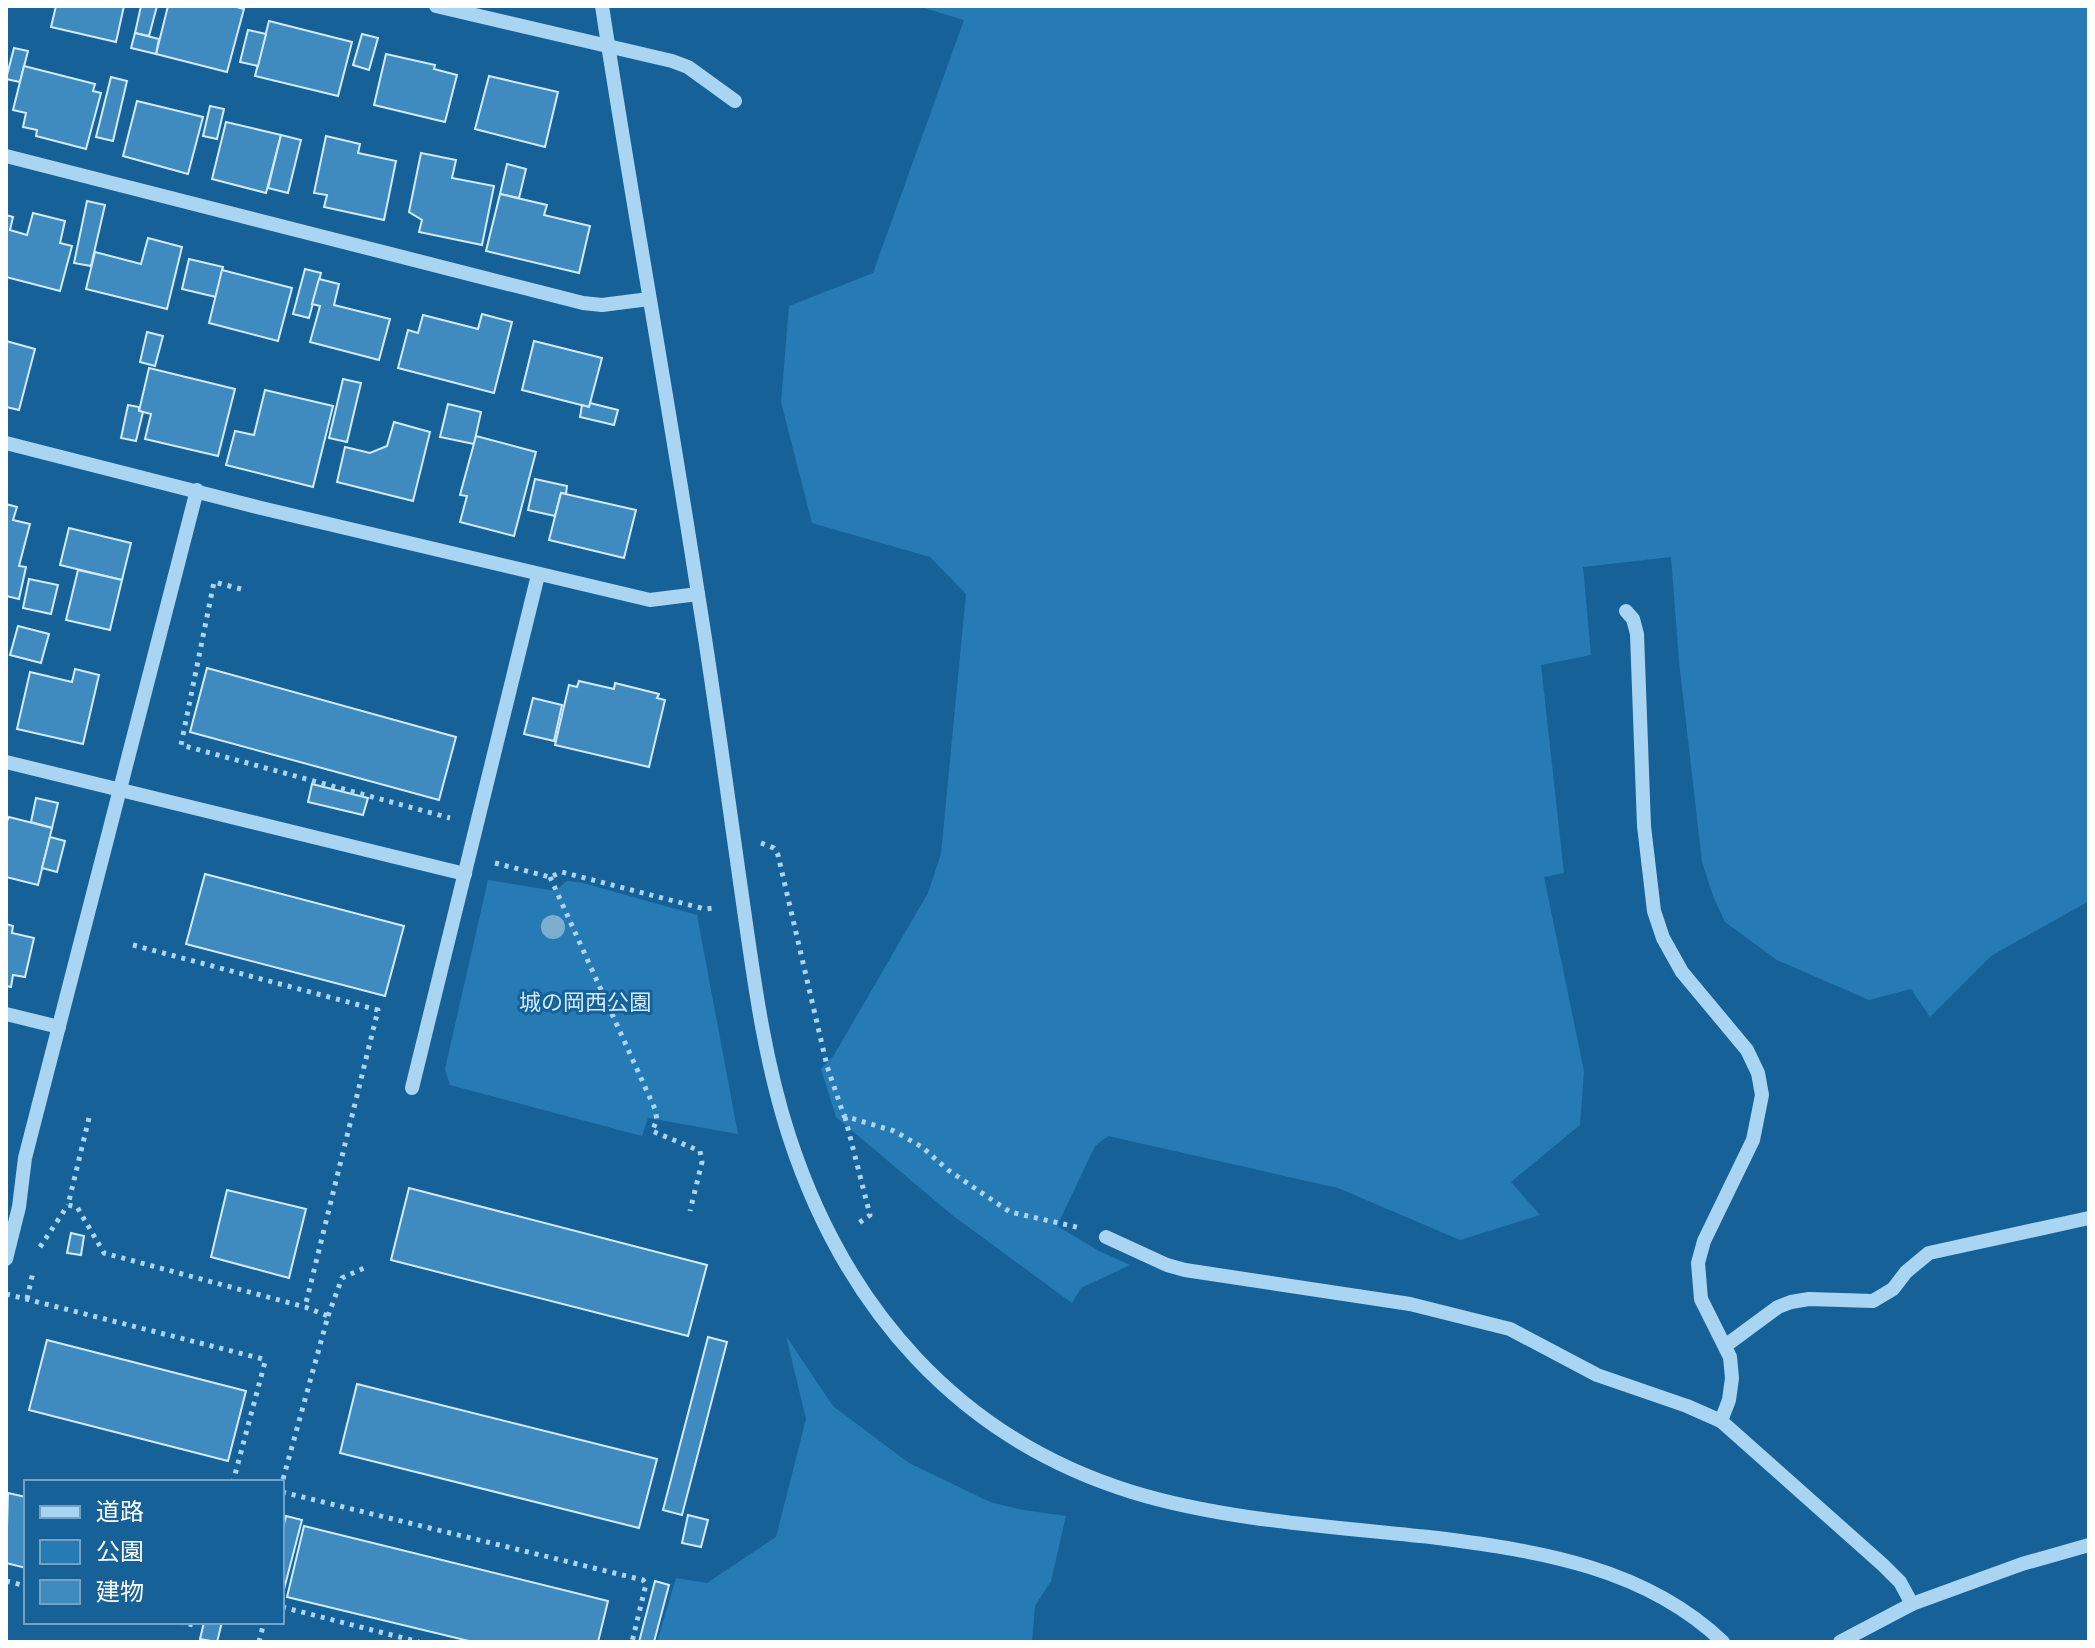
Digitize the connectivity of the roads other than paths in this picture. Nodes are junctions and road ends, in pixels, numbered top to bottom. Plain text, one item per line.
1 (436, 6) edge
2 (602, 6) edge
3 (608, 46) junction
4 (735, 101) dead end
5 (6, 156) edge
6 (649, 299) junction
7 (6, 443) edge
8 (197, 490) junction
9 (538, 575) junction
10 (698, 594) junction
11 (1626, 611) dead end
12 (6, 762) edge
13 (118, 791) junction
14 (465, 874) junction
15 (6, 1014) edge
16 (59, 1027) junction
17 (412, 1088) dead end
18 (2089, 1218) edge
19 (1106, 1237) road end
20 (6, 1259) edge
21 (1725, 1346) junction
22 (1721, 1421) junction
23 (2089, 1545) edge
24 (1912, 1604) junction
25 (1723, 1642) edge
26 (1840, 1642) edge

1 - 3 street
2 - 3 street
3 - 4 street
3 - 6 street
5 - 6 street
6 - 10 street
7 - 8 street
8 - 9 street
8 - 13 street
9 - 10 street
9 - 14 street
10 - 25 street
11 - 21 street
12 - 13 street
13 - 14 street
13 - 16 street
14 - 17 street
15 - 16 street
16 - 20 street
18 - 21 street
19 - 22 street
21 - 22 street
22 - 24 street
23 - 24 street
24 - 26 street

